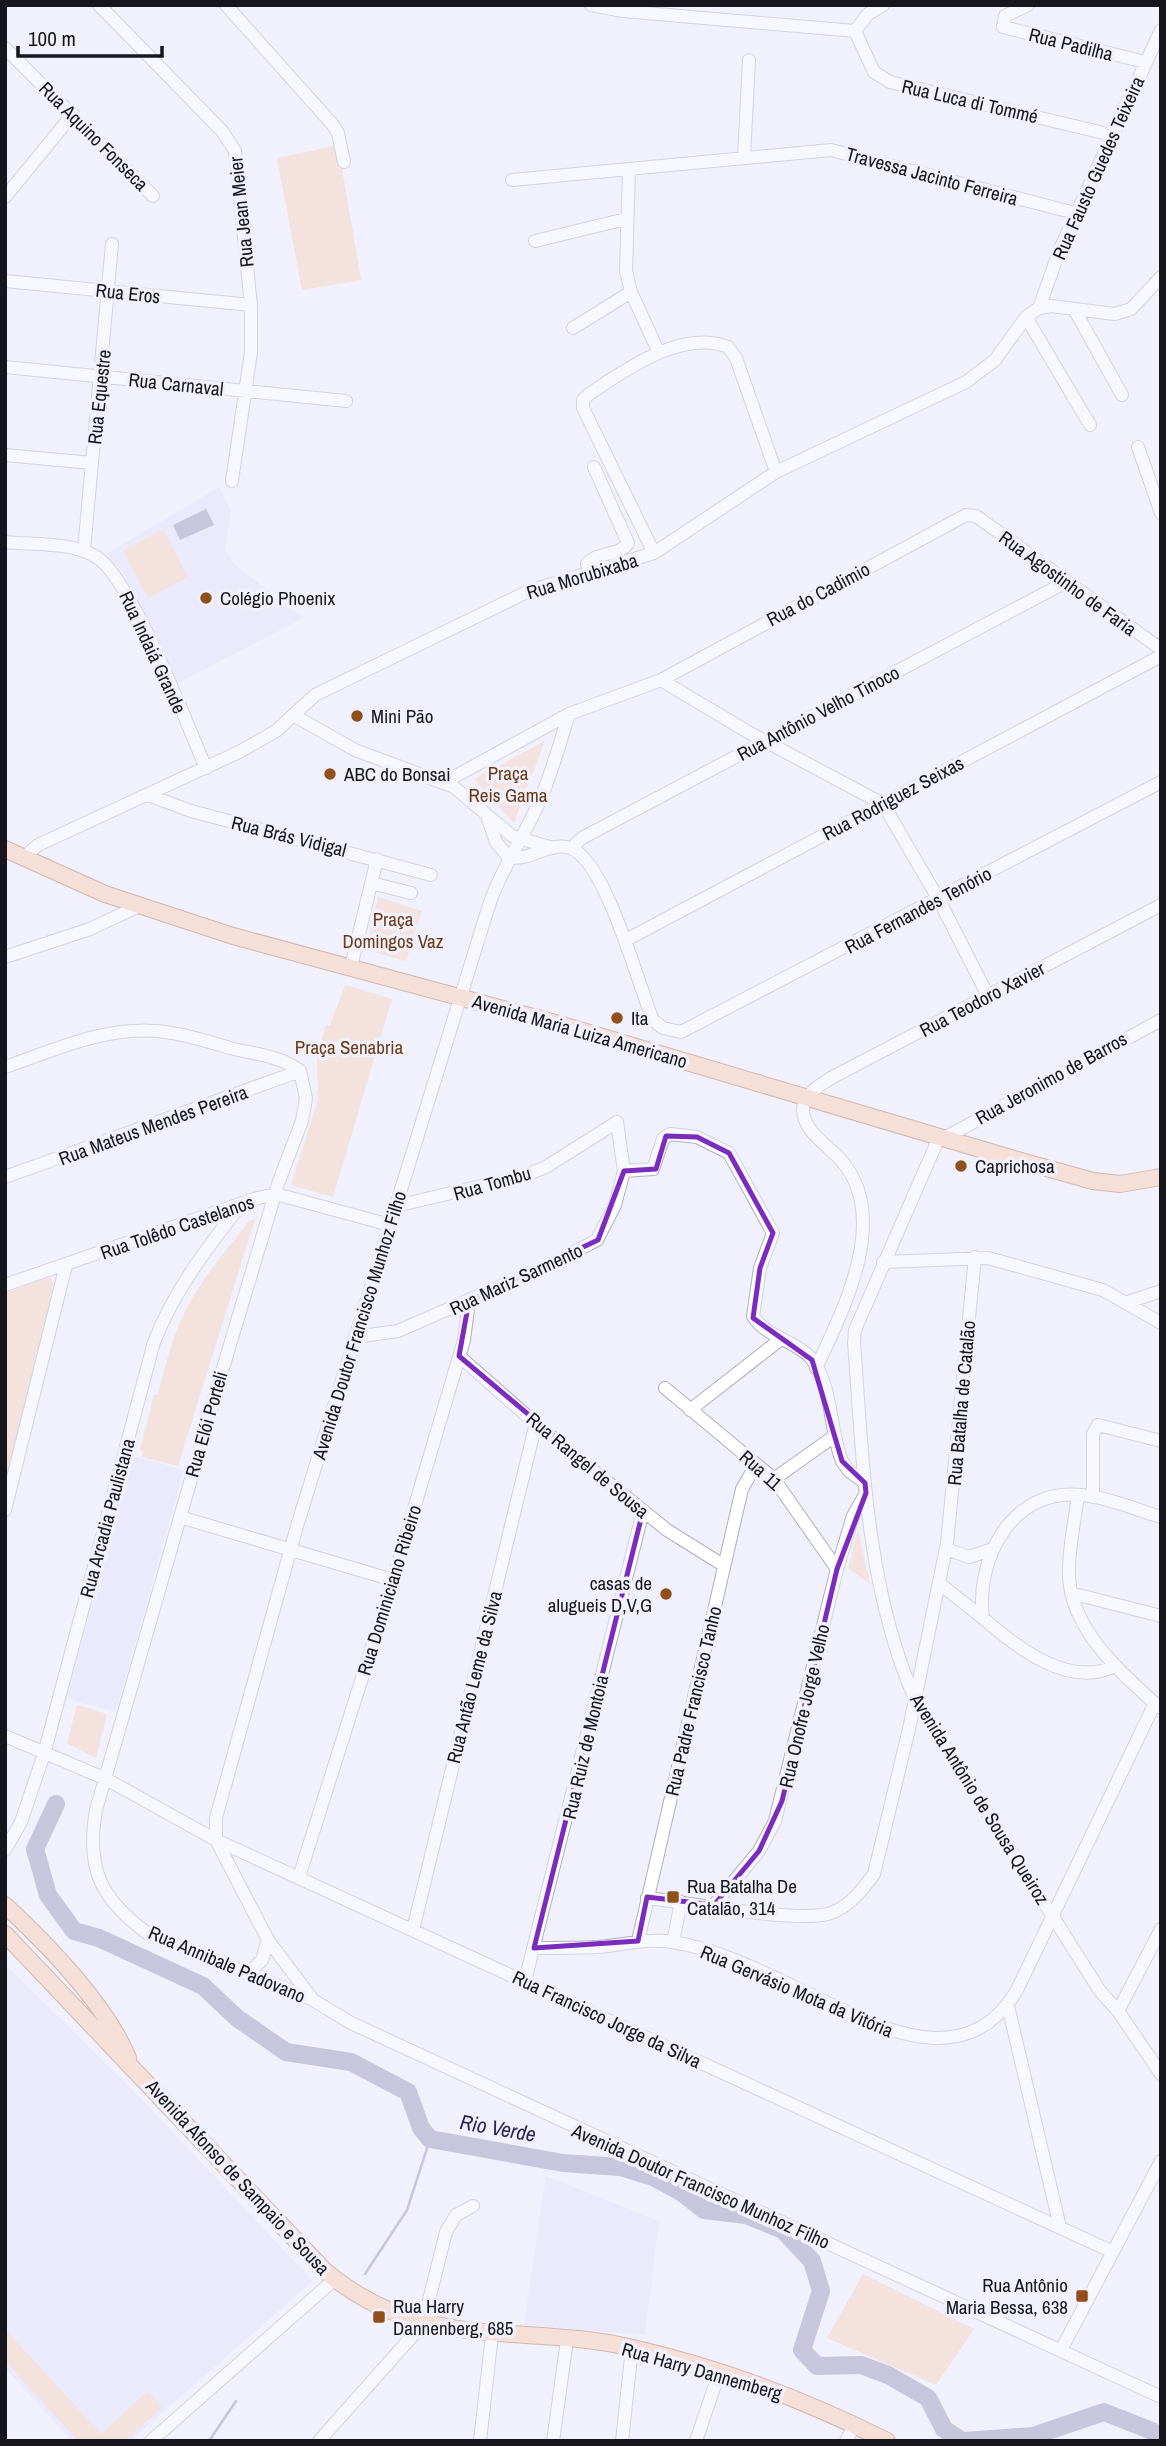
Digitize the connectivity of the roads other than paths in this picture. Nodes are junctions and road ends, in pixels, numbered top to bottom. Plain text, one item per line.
1 (99, 5) edge
2 (226, 5) edge
3 (591, 5) edge
4 (883, 5) edge
5 (1028, 5) edge
6 (864, 10) edge
7 (1161, 30) edge
8 (855, 31) junction
9 (7, 52) edge
10 (749, 60) dead end
11 (1145, 62) junction
12 (73, 114) junction
13 (1112, 135) junction
14 (744, 157) junction
15 (344, 162) dead end
16 (629, 169) junction
17 (512, 180) dead end
18 (153, 196) dead end
19 (5, 197) edge
20 (1075, 214) junction
21 (626, 219) junction
22 (535, 241) dead end
23 (112, 244) dead end
24 (1161, 277) edge
25 (5, 281) edge
26 (108, 291) junction
27 (631, 292) junction
28 (251, 305) junction
29 (1040, 308) junction
30 (1074, 309) junction
31 (1026, 317) junction
32 (573, 328) dead end
33 (659, 353) junction
34 (5, 368) edge
35 (102, 376) junction
36 (247, 391) junction
37 (1122, 395) dead end
38 (346, 401) dead end
39 (1090, 425) dead end
40 (1138, 447) dead end
41 (5, 455) edge
42 (92, 463) junction
43 (594, 467) dead end
44 (776, 472) junction
45 (232, 481) dead end
46 (1161, 513) edge
47 (976, 516) joint
48 (5, 542) edge
49 (83, 550) junction
50 (654, 553) junction
51 (590, 574) junction
52 (1066, 582) junction
53 (1161, 649) edge
54 (1161, 656) edge
55 (661, 680) junction
56 (569, 713) junction
57 (293, 715) junction
58 (766, 740) junction
59 (206, 768) junction
60 (443, 783) junction
61 (1159, 786) edge
62 (148, 795) junction
63 (883, 804) junction
64 (488, 820) junction
65 (57, 837) junction
66 (520, 840) junction
67 (554, 848) junction
68 (572, 848) junction
69 (5, 849) edge
70 (508, 857) junction
71 (23, 858) junction
72 (377, 859) junction
73 (43, 867) junction
74 (431, 875) dead end
75 (371, 883) junction
76 (411, 893) dead end
77 (121, 900) junction
78 (939, 900) junction
79 (139, 905) junction
80 (1161, 905) edge
81 (113, 918) junction
82 (626, 940) junction
83 (5, 957) edge
84 (351, 967) junction
85 (460, 996) junction
86 (988, 996) junction
87 (1161, 1020) edge
88 (5, 1067) edge
89 (300, 1071) junction
90 (807, 1098) junction
91 (617, 1122) joint
92 (943, 1139) junction
93 (624, 1171) junction
94 (5, 1177) edge
95 (1161, 1177) edge
96 (276, 1195) junction
97 (242, 1203) junction
98 (396, 1206) junction
99 (390, 1225) junction
100 (975, 1257) junction
101 (883, 1262) junction
102 (66, 1265) junction
103 (5, 1285) edge
104 (1161, 1291) edge
105 (469, 1301) junction
106 (1128, 1302) junction
107 (1161, 1324) edge
108 (355, 1337) junction
109 (781, 1339) junction
110 (459, 1356) junction
111 (816, 1368) junction
112 (665, 1388) dead end
113 (690, 1410) junction
114 (536, 1423) junction
115 (833, 1437) junction
116 (1161, 1441) edge
117 (756, 1465) junction
118 (774, 1479) junction
119 (866, 1488) junction
120 (1079, 1495) junction
121 (1093, 1497) junction
122 (5, 1510) edge
123 (643, 1511) junction
124 (180, 1517) junction
125 (1161, 1517) edge
126 (291, 1548) junction
127 (946, 1549) junction
128 (990, 1550) junction
129 (723, 1565) junction
130 (837, 1569) junction
131 (393, 1580) junction
132 (940, 1584) junction
133 (1071, 1593) junction
134 (1161, 1616) edge
135 (983, 1618) junction
136 (1115, 1666) junction
137 (915, 1699) junction
138 (1158, 1705) edge
139 (5, 1737) edge
140 (44, 1754) junction
141 (106, 1779) junction
142 (216, 1839) junction
143 (5, 1850) edge
144 (299, 1877) junction
145 (647, 1898) junction
146 (681, 1902) junction
147 (5, 1905) edge
148 (714, 1905) junction
149 (1053, 1916) junction
150 (1161, 1929) edge
151 (413, 1930) junction
152 (5, 1934) edge
153 (268, 1940) junction
154 (638, 1941) junction
155 (673, 1942) junction
156 (534, 1948) junction
157 (248, 1973) junction
158 (72, 1974) junction
159 (525, 1981) junction
160 (58, 1986) junction
161 (313, 2000) junction
162 (1007, 2006) junction
163 (1118, 2011) junction
164 (130, 2063) junction
165 (1161, 2074) edge
166 (1161, 2161) edge
167 (473, 2206) dead end
168 (1060, 2227) junction
169 (1113, 2252) junction
170 (335, 2279) junction
171 (424, 2324) junction
172 (492, 2335) junction
173 (567, 2340) junction
174 (632, 2348) junction
175 (1061, 2350) junction
176 (719, 2373) junction
177 (1159, 2392) edge
178 (855, 2424) junction
179 (151, 2441) edge
180 (319, 2441) edge
181 (480, 2441) edge
182 (553, 2441) edge
183 (622, 2441) edge
184 (696, 2441) edge
185 (846, 2441) edge
186 (887, 2441) edge

1 - 28 street, Rua Jean Meier
2 - 15 street
3 - 8 street
4 - 6 street
5 - 11 street, Rua Padilha
6 - 8 street
7 - 11 street, Rua Fausto Guedes Teixeira
8 - 13 street, Rua Luca di Tommé
9 - 12 street, Rua Aquino Fonseca
10 - 14 street
11 - 13 street, Rua Fausto Guedes Teixeira
12 - 18 street, Rua Aquino Fonseca
12 - 19 street
13 - 20 street, Rua Fausto Guedes Teixeira
14 - 16 street, Travessa Jacinto Ferreira
14 - 20 street, Travessa Jacinto Ferreira
16 - 17 street, Travessa Jacinto Ferreira
16 - 21 street
20 - 29 street, Rua Fausto Guedes Teixeira
21 - 22 street
21 - 27 street
23 - 26 street, Rua Equestre
24 - 30 street
25 - 26 street, Rua Eros
26 - 28 street, Rua Eros
26 - 35 street, Rua Equestre
27 - 32 street
27 - 33 street
28 - 36 street, Rua Jean Meier
29 - 30 street
29 - 31 street, Rua Morubixaba
30 - 37 street
31 - 39 street
31 - 44 street, Rua Morubixaba
33 - 44 street
33 - 50 street
34 - 35 street, Rua Carnaval
35 - 36 street, Rua Carnaval
35 - 42 street, Rua Equestre
36 - 38 street, Rua Carnaval
36 - 45 street, Rua Jean Meier
40 - 46 street
41 - 42 street
42 - 49 street, Rua Equestre
43 - 51 street
44 - 50 street, Rua Morubixaba
47 - 52 street, Rua Agostinho de Faria
47 - 55 street, Rua do Cadimio
48 - 49 street
49 - 59 street, Rua Indaiá Grande
50 - 51 street, Rua Morubixaba
51 - 57 street, Rua Morubixaba
52 - 53 street, Rua Agostinho de Faria
52 - 58 street, Rua Antônio Velho Tinoco
54 - 63 street, Rua Rodriguez Seixas
55 - 56 street, Rua do Cadimio
55 - 58 street
56 - 60 street, Rua do Cadimio
56 - 66 street, Avenida Doutor Francisco Munhoz Filho
57 - 59 street, Rua Morubixaba
57 - 60 street
58 - 63 street
58 - 68 street, Rua Antônio Velho Tinoco
59 - 62 street, Rua Morubixaba
60 - 64 street
61 - 78 street, Rua Fernandes Tenório
62 - 65 street, Rua Morubixaba
62 - 72 street, Rua Brás Vidigal
63 - 78 street
63 - 82 street, Rua Rodriguez Seixas
64 - 66 street
64 - 70 street
65 - 71 street, Rua Morubixaba
65 - 73 street
66 - 67 street
66 - 70 street, Avenida Doutor Francisco Munhoz Filho
67 - 68 street
67 - 70 street
68 - 82 street
69 - 71 main road, Avenida Maria Luiza Americano
70 - 85 street, Avenida Doutor Francisco Munhoz Filho
71 - 73 main road, Avenida Maria Luiza Americano
72 - 74 street, Rua Brás Vidigal
72 - 75 street
73 - 77 main road, Avenida Maria Luiza Americano
75 - 76 street
75 - 84 street
77 - 79 main road, Avenida Maria Luiza Americano
77 - 81 street
78 - 82 street, Rua Fernandes Tenório
78 - 86 street
79 - 81 street
79 - 84 main road, Avenida Maria Luiza Americano
80 - 86 street, Rua Teodoro Xavier
81 - 83 street
84 - 85 main road, Avenida Maria Luiza Americano
85 - 90 main road, Avenida Maria Luiza Americano
85 - 98 street, Avenida Doutor Francisco Munhoz Filho
86 - 90 street, Rua Teodoro Xavier
87 - 92 street, Rua Jeronimo de Barros
88 - 89 street
89 - 94 street, Rua Mateus Mendes Pereira
89 - 96 street, Rua Elói Porteli
90 - 92 main road, Avenida Maria Luiza Americano
90 - 111 street
91 - 93 street, Rua Mariz Sarmento
91 - 98 street, Rua Tombu
92 - 95 main road, Avenida Maria Luiza Americano
92 - 101 street, Avenida Antônio de Sousa Queiroz
93 - 105 street, Rua Mariz Sarmento
93 - 109 street
96 - 97 street, Rua Tolêdo Castelanos
96 - 99 street, Rua Tolêdo Castelanos
96 - 124 street, Rua Elói Porteli
97 - 102 street, Rua Tolêdo Castelanos
97 - 140 street, Rua Arcadia Paulistana
98 - 99 street, Avenida Doutor Francisco Munhoz Filho
99 - 108 street, Avenida Doutor Francisco Munhoz Filho
100 - 101 street
100 - 106 street
100 - 127 street, Rua Batalha de Catalão
101 - 119 street, Avenida Antônio de Sousa Queiroz
102 - 103 street, Rua Tolêdo Castelanos
102 - 122 street
104 - 106 street
105 - 108 street, Rua Mariz Sarmento
105 - 110 street, Rua Dominiciano Ribeiro
106 - 107 street
108 - 126 street, Avenida Doutor Francisco Munhoz Filho
109 - 111 street
109 - 113 street
110 - 114 street, Rua Rangel de Sousa
110 - 131 street, Rua Dominiciano Ribeiro
111 - 115 street
112 - 113 street, Rua 11
113 - 117 street, Rua 11
114 - 123 street, Rua Rangel de Sousa
114 - 151 street, Rua Antão Leme da Silva
115 - 118 street
115 - 119 street
116 - 121 street
117 - 118 street, Rua 11
117 - 129 street, Rua Padre Francisco Tanho
118 - 130 street, Rua 11
119 - 130 street, Rua Onofre Jorge Velho
119 - 137 street, Avenida Antônio de Sousa Queiroz
120 - 121 street
120 - 128 street
120 - 133 street
121 - 125 street
123 - 129 street, Rua Rangel de Sousa
123 - 156 street, Rua Ruiz de Montoia
124 - 126 street
124 - 141 street, Rua Elói Porteli
126 - 131 street
126 - 142 street, Avenida Doutor Francisco Munhoz Filho
127 - 128 street
127 - 132 street, Rua Batalha de Catalão
128 - 135 street
129 - 145 street, Rua Padre Francisco Tanho
130 - 148 street, Rua Onofre Jorge Velho
131 - 144 street, Rua Dominiciano Ribeiro
132 - 135 street
132 - 137 street, Rua Batalha de Catalão
133 - 134 street
133 - 136 street
135 - 136 street
136 - 138 street
137 - 148 street, Rua Batalha de Catalão
137 - 149 street, Avenida Antônio de Sousa Queiroz
138 - 149 street, Rua Gervásio Mota da Vitória
139 - 140 street, Rua Francisco Jorge da Silva
140 - 141 street, Rua Francisco Jorge da Silva
140 - 143 street, Rua Arcadia Paulistana
141 - 142 street, Rua Francisco Jorge da Silva
141 - 157 street, Rua Annibale Padovano
142 - 144 street, Rua Francisco Jorge da Silva
142 - 153 street, Avenida Doutor Francisco Munhoz Filho
144 - 151 street, Rua Francisco Jorge da Silva
145 - 146 street, Rua Batalha de Catalão
145 - 154 street, Rua Padre Francisco Tanho
146 - 148 street, Rua Batalha de Catalão
146 - 155 street
147 - 158 main road, Avenida Afonso de Sampaio e Sousa
149 - 162 street, Rua Gervásio Mota da Vitória
149 - 163 street, Avenida Antônio de Sousa Queiroz
150 - 163 street
151 - 159 street, Rua Francisco Jorge da Silva
152 - 160 main road, Avenida Afonso de Sampaio e Sousa
153 - 157 street
153 - 161 street, Avenida Doutor Francisco Munhoz Filho
154 - 155 street, Rua Gervásio Mota da Vitória
154 - 156 street, Rua Gervásio Mota da Vitória
155 - 162 street, Rua Gervásio Mota da Vitória
156 - 159 street, Rua Ruiz de Montoia
157 - 161 street, Rua Annibale Padovano
158 - 160 main road
158 - 164 main road, Avenida Afonso de Sampaio e Sousa
159 - 168 street, Rua Francisco Jorge da Silva
160 - 164 main road, Avenida Afonso de Sampaio e Sousa
161 - 175 street, Avenida Doutor Francisco Munhoz Filho
162 - 168 street
163 - 165 street, Avenida Antônio de Sousa Queiroz
164 - 170 main road, Avenida Afonso de Sampaio e Sousa
166 - 169 street
167 - 171 street
168 - 169 street, Rua Francisco Jorge da Silva
169 - 175 street
170 - 171 main road, Avenida Afonso de Sampaio e Sousa
170 - 179 street
171 - 172 main road, Rua Harry Dannemberg
171 - 180 street
172 - 173 main road, Rua Harry Dannemberg
172 - 181 street
173 - 174 main road, Rua Harry Dannemberg
173 - 182 street
174 - 176 main road, Rua Harry Dannemberg
174 - 183 street
175 - 177 street, Avenida Doutor Francisco Munhoz Filho
176 - 178 main road, Rua Harry Dannemberg
176 - 184 street
178 - 185 street
178 - 186 main road, Rua Harry Dannemberg

